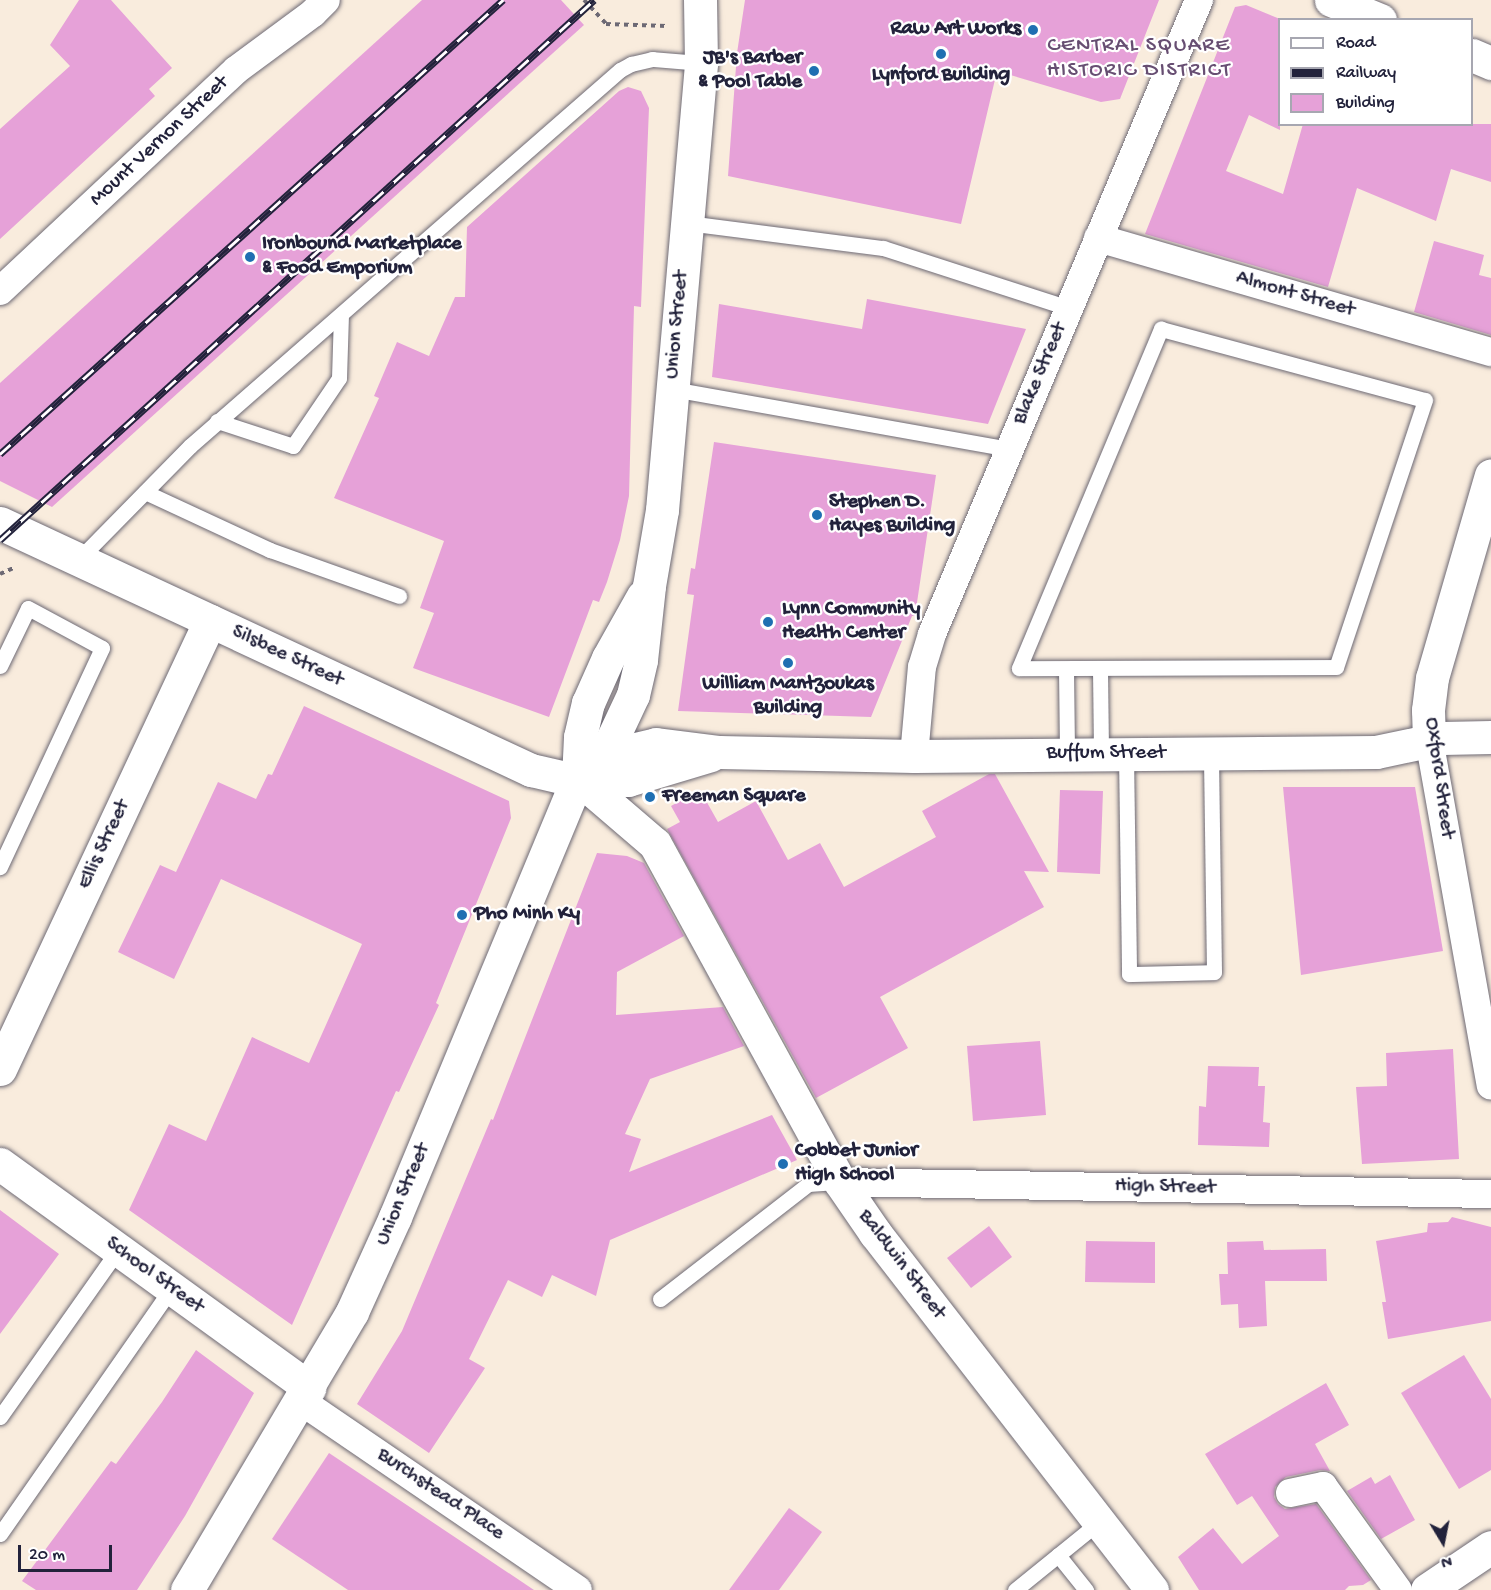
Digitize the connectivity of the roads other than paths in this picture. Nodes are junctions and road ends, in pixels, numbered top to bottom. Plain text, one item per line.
1 (326, 0) edge
2 (700, 0) edge
3 (721, 0) edge
4 (1199, 0) edge
5 (1331, 0) edge
6 (1375, 18) edge
7 (1473, 56) edge
8 (701, 63) junction
9 (1491, 63) edge
10 (687, 223) junction
11 (1098, 238) junction
12 (0, 291) edge
13 (1069, 308) junction
14 (341, 315) junction
15 (1491, 352) edge
16 (672, 389) junction
17 (217, 422) junction
18 (1010, 449) junction
19 (1490, 481) edge
20 (145, 492) junction
21 (0, 523) edge
22 (78, 560) junction
23 (399, 596) dead end
24 (210, 621) junction
25 (0, 666) edge
26 (1066, 669) junction
27 (1100, 669) junction
28 (1491, 737) edge
29 (1429, 740) junction
30 (1211, 753) junction
31 (1067, 754) junction
32 (1114, 754) junction
33 (914, 756) junction
34 (578, 778) junction
35 (0, 867) edge
36 (0, 1069) edge
37 (1491, 1086) edge
38 (0, 1164) edge
39 (840, 1182) junction
40 (1491, 1194) edge
41 (118, 1250) junction
42 (171, 1289) junction
43 (660, 1299) dead end
44 (305, 1394) junction
45 (0, 1417) edge
46 (1290, 1493) dead end
47 (1099, 1522) junction
48 (0, 1534) edge
49 (1491, 1547) edge
50 (1059, 1555) junction
51 (187, 1590) edge
52 (578, 1590) edge
53 (1015, 1590) edge
54 (1086, 1590) edge
55 (1152, 1590) edge
56 (1398, 1590) edge
57 (1427, 1590) edge

1 - 12 street, Mount Vernon Street
2 - 8 main road, Union Street
3 - 8 main road, Union Street
4 - 11 street, Blake Street
5 - 6 main road
7 - 9 main road
8 - 10 main road, Union Street
8 - 14 lane
10 - 13 lane
10 - 16 main road, Union Street
11 - 13 street, Blake Street
11 - 15 street, Almont Street
13 - 18 street, Blake Street
14 - 17 lane
14 - 17 lane
16 - 18 lane
16 - 34 main road, Union Street
17 - 20 lane
18 - 33 street, Blake Street
19 - 29 main road, Oxford Street
20 - 22 lane
20 - 23 lane
21 - 22 main road, Silsbee Street
22 - 24 main road, Silsbee Street
24 - 34 main road, Silsbee Street
24 - 36 main road, Ellis Street
25 - 35 lane
26 - 27 lane
26 - 27 lane
26 - 31 lane
27 - 32 lane
28 - 29 main road, Buffum Street
29 - 30 main road, Buffum Street
29 - 37 street, Oxford Street
30 - 32 main road, Buffum Street
30 - 32 lane
31 - 32 main road, Buffum Street
31 - 33 main road, Buffum Street
33 - 34 main road, Buffum Street
34 - 39 main road, Baldwin Street
34 - 44 main road, Union Street
38 - 41 main road, School Street
39 - 40 street, High Street
39 - 43 lane
39 - 47 main road, Baldwin Street
41 - 42 main road, School Street
41 - 45 lane
42 - 44 main road, School Street
42 - 48 lane
44 - 51 main road, Union Street
44 - 52 street, Burchstead Place
46 - 56 street
47 - 50 lane
47 - 55 main road, Baldwin Street
49 - 57 main road
50 - 53 lane
50 - 54 lane

